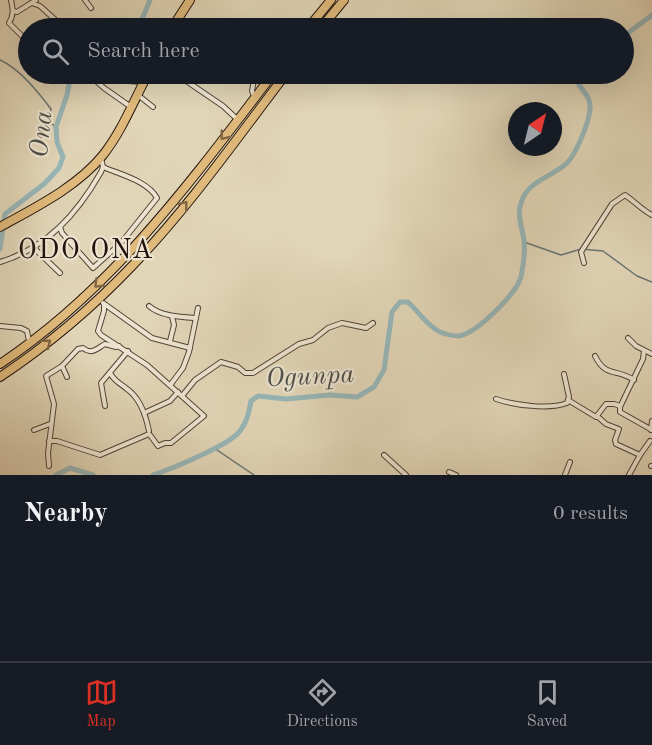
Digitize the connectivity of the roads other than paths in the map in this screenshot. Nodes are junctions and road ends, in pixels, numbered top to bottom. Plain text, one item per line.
1 (11, 0) edge
2 (85, 0) edge
3 (190, 0) edge
4 (331, 0) edge
5 (344, 0) edge
6 (34, 2) edge
7 (91, 8) dead end
8 (13, 11) junction
9 (53, 18) edge
10 (178, 18) edge
11 (316, 18) edge
12 (329, 18) edge
13 (18, 32) edge
14 (99, 84) edge
15 (143, 84) edge
16 (191, 84) edge
17 (253, 84) edge
18 (265, 84) edge
19 (278, 84) edge
20 (137, 94) junction
21 (254, 98) junction
22 (131, 107) junction
23 (153, 107) dead end
24 (238, 119) junction
25 (101, 157) junction
26 (103, 167) junction
27 (652, 215) edge
28 (0, 226) edge
29 (60, 227) junction
30 (130, 232) junction
31 (141, 241) junction
32 (34, 248) junction
33 (0, 262) edge
34 (584, 263) dead end
35 (60, 273) dead end
36 (102, 301) junction
37 (148, 306) dead end
38 (198, 308) dead end
39 (172, 316) junction
40 (196, 318) junction
41 (374, 323) dead end
42 (0, 326) edge
43 (628, 338) dead end
44 (170, 341) junction
45 (29, 344) junction
46 (119, 345) junction
47 (190, 348) junction
48 (128, 351) junction
49 (644, 351) junction
50 (652, 354) edge
51 (595, 356) dead end
52 (0, 364) edge
53 (62, 366) junction
54 (110, 373) junction
55 (564, 374) dead end
56 (0, 377) edge
57 (67, 377) dead end
58 (634, 380) junction
59 (171, 384) junction
60 (178, 392) junction
61 (182, 396) junction
62 (496, 399) dead end
63 (568, 400) junction
64 (105, 406) dead end
65 (620, 406) junction
66 (144, 413) junction
67 (597, 416) junction
68 (652, 421) edge
69 (50, 423) junction
70 (34, 430) dead end
71 (651, 430) edge
72 (150, 433) junction
73 (49, 441) junction
74 (650, 441) dead end
75 (384, 455) dead end
76 (640, 456) junction
77 (570, 462) dead end
78 (49, 466) dead end
79 (449, 472) dead end
80 (406, 475) edge
81 (456, 475) edge
82 (565, 475) edge
83 (629, 475) edge

1 - 8 street
2 - 7 street
3 - 10 highway
4 - 11 highway
5 - 12 highway
6 - 8 street
6 - 9 street
8 - 13 street
14 - 22 street
15 - 20 highway
16 - 24 street
17 - 21 street
18 - 21 highway
36 -> 19 highway
20 - 22 highway
20 - 23 street
21 - 24 highway
22 - 25 highway
24 -> 31 highway
25 - 26 street
25 - 28 highway
26 - 29 street
26 - 30 street
27 - 34 street
29 - 30 street
29 - 32 street
30 - 31 street
31 -> 45 highway
32 - 33 street
32 - 35 street
36 - 44 street
36 - 46 street
56 -> 36 highway
37 - 39 street
38 - 40 street
39 - 40 street
39 - 44 street
40 - 47 street
41 - 61 street
42 - 45 street
43 - 49 street
44 - 47 street
45 - 52 highway
46 - 48 street
46 - 53 street
47 - 59 street
48 - 54 street
48 - 59 street
49 - 50 street
49 - 58 street
51 - 58 street
53 - 57 street
53 - 69 street
54 - 64 street
54 - 66 street
55 - 63 street
58 - 65 street
59 - 60 street
60 - 61 street
60 - 66 street
61 - 72 street
62 - 63 street
63 - 67 street
65 - 67 street
65 - 71 street
66 - 72 street
67 - 76 street
68 - 71 street
69 - 70 street
69 - 73 street
72 - 73 street
73 - 78 street
74 - 76 street
75 - 80 street
76 - 83 street
77 - 82 street
79 - 81 street

